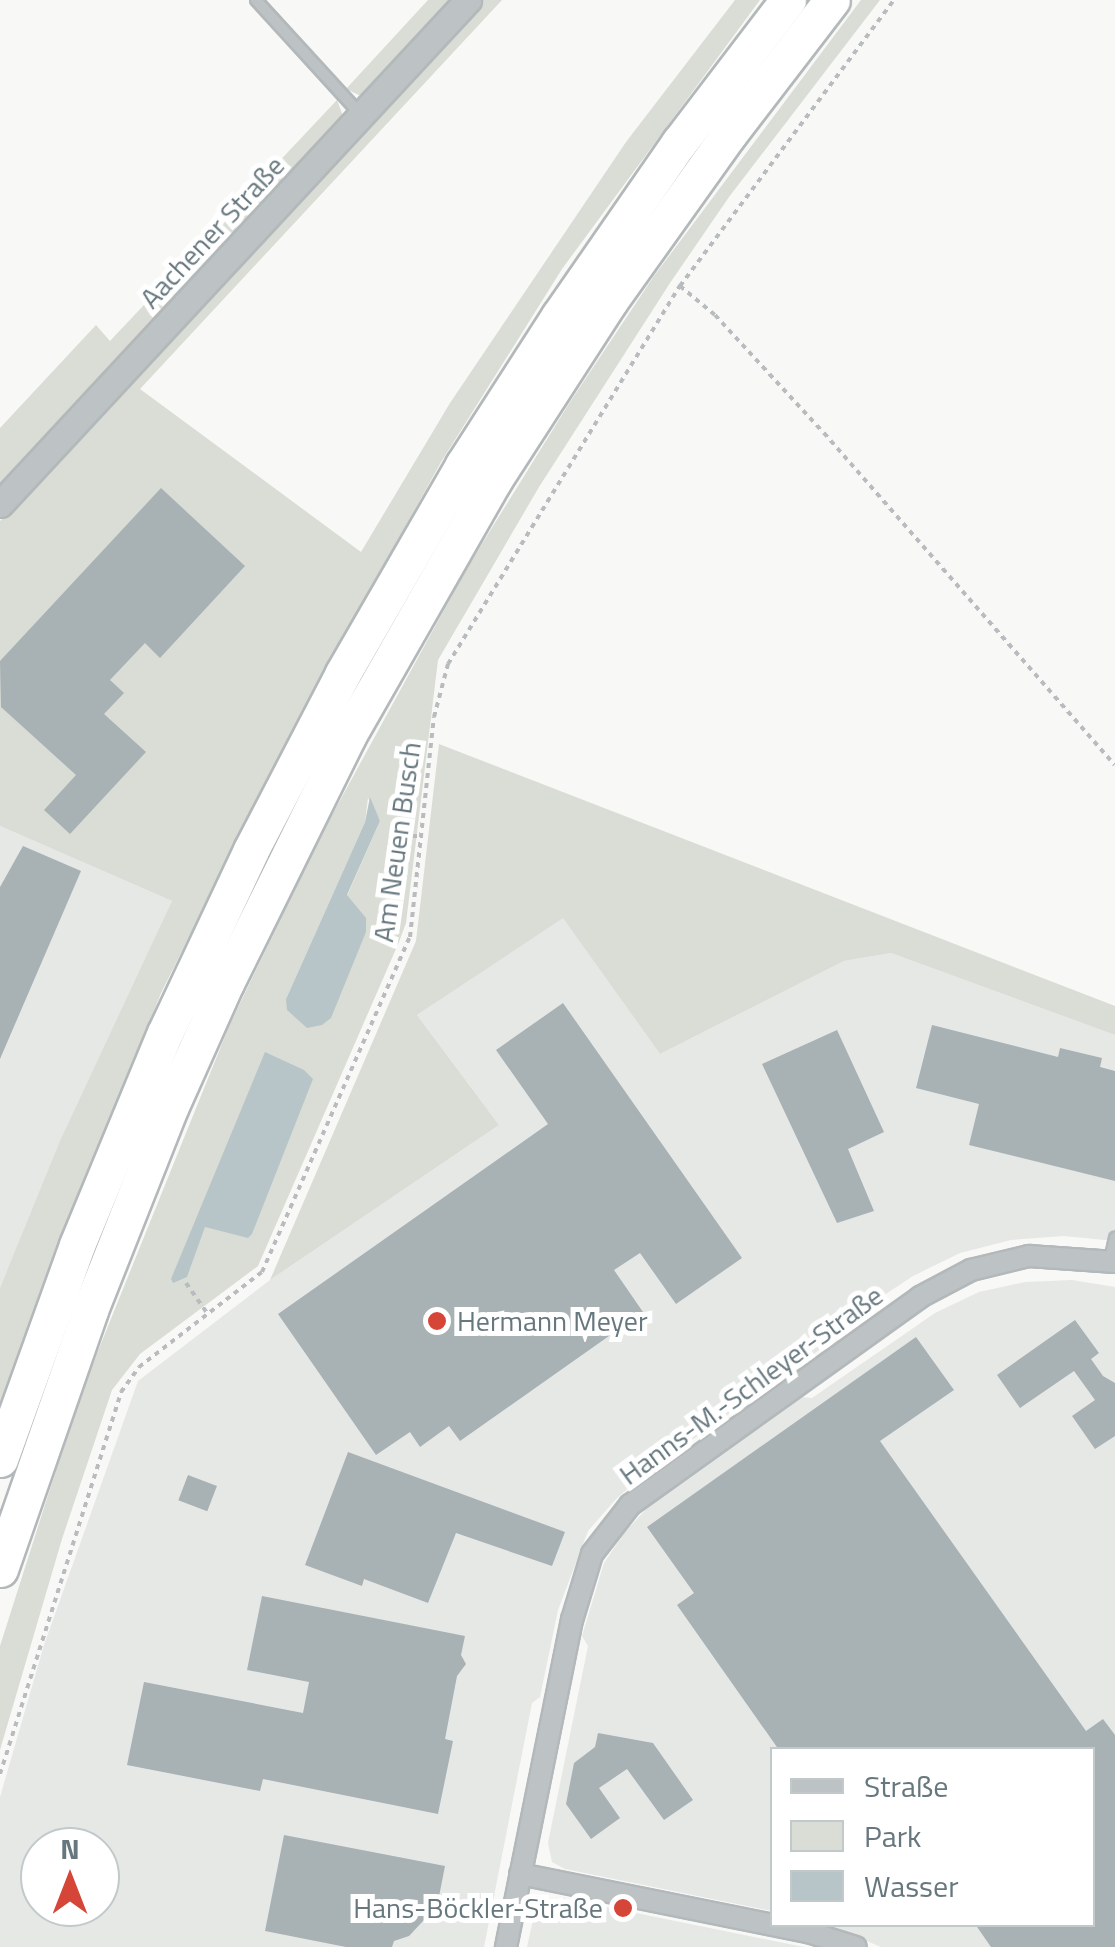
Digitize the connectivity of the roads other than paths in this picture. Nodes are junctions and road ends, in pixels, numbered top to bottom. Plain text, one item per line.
1 (256, 0) edge
2 (468, 0) edge
3 (788, 0) edge
4 (832, 0) edge
5 (362, 116) junction
6 (0, 504) edge
7 (1115, 1238) edge
8 (1112, 1261) edge
9 (0, 1459) edge
10 (0, 1570) edge
11 (520, 1874) junction
12 (770, 1924) edge
13 (783, 1927) edge
14 (506, 1947) edge
15 (856, 1947) edge

1 - 5 lane
2 - 5 street, Aachener Straße
3 - 9 highway
4 - 10 highway
5 - 6 street, Aachener Straße
7 - 8 lane
8 - 11 street, Hanns-M.-Schleyer-Straße
11 - 12 street
11 - 14 street, Hanns-M.-Schleyer-Straße
13 - 15 street

